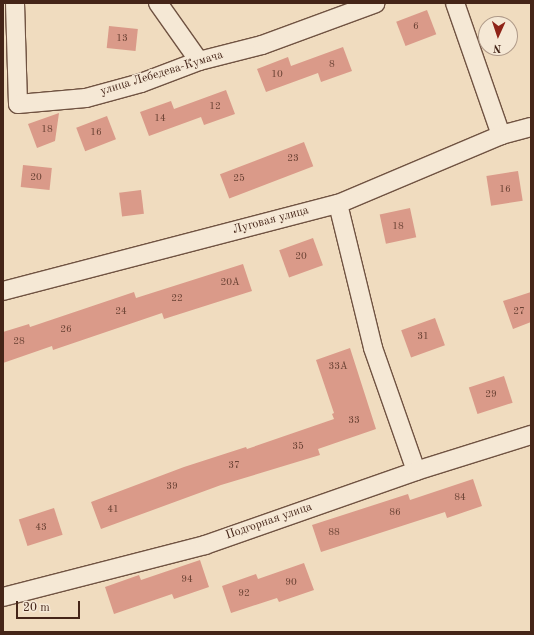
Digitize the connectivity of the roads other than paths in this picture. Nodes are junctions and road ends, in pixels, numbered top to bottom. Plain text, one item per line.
1 (15, 3) edge
2 (158, 3) edge
3 (376, 3) edge
4 (455, 3) edge
5 (199, 61) junction
6 (531, 127) edge
7 (501, 135) junction
8 (338, 204) junction
9 (3, 291) edge
10 (531, 435) edge
11 (416, 471) junction
12 (3, 597) edge

1 - 5 street, улица Лебедева-Кумача
2 - 5 street
3 - 5 street, улица Лебедева-Кумача
4 - 7 street
6 - 7 street, Луговая улица
7 - 8 street, Луговая улица
8 - 9 street, Луговая улица
8 - 11 street
10 - 11 street, Подгорная улица
11 - 12 street, Подгорная улица

